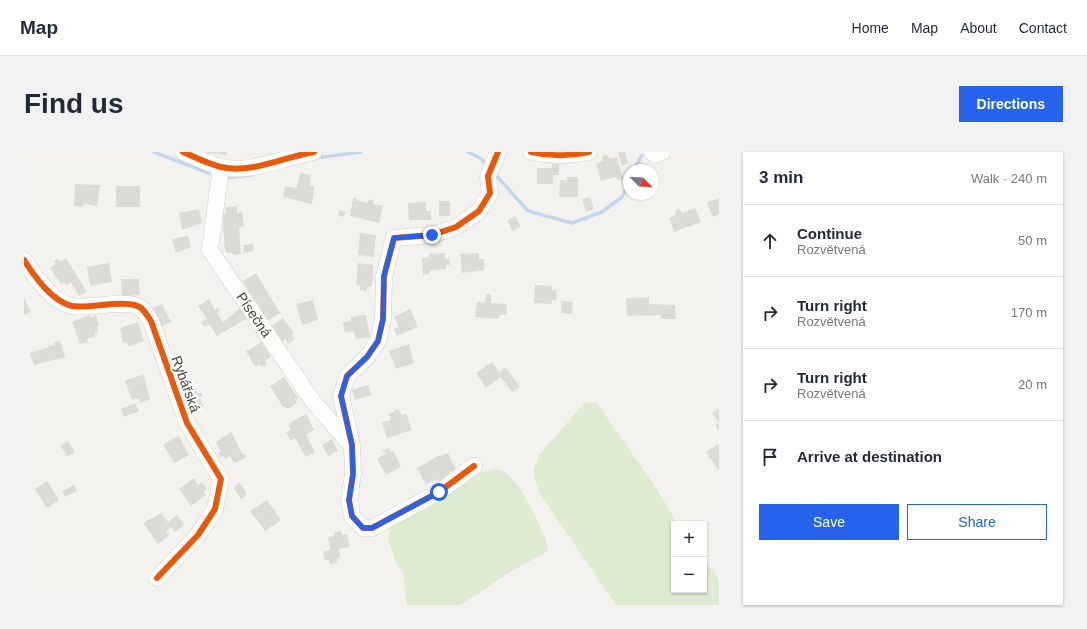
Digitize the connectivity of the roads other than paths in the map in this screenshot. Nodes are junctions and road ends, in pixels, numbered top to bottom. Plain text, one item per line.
1 (183, 152) edge
2 (314, 152) edge
3 (498, 152) edge
4 (531, 152) edge
5 (589, 152) edge
6 (652, 152) edge
7 (662, 152) edge
8 (221, 167) junction
9 (24, 260) edge
10 (352, 445) junction
11 (474, 466) dead end
12 (157, 578) dead end

1 - 8 street
2 - 8 street
3 - 10 street
4 - 5 street
6 - 7 street
8 - 10 street, Písečná
9 - 12 street, Rybářská
10 - 11 street

